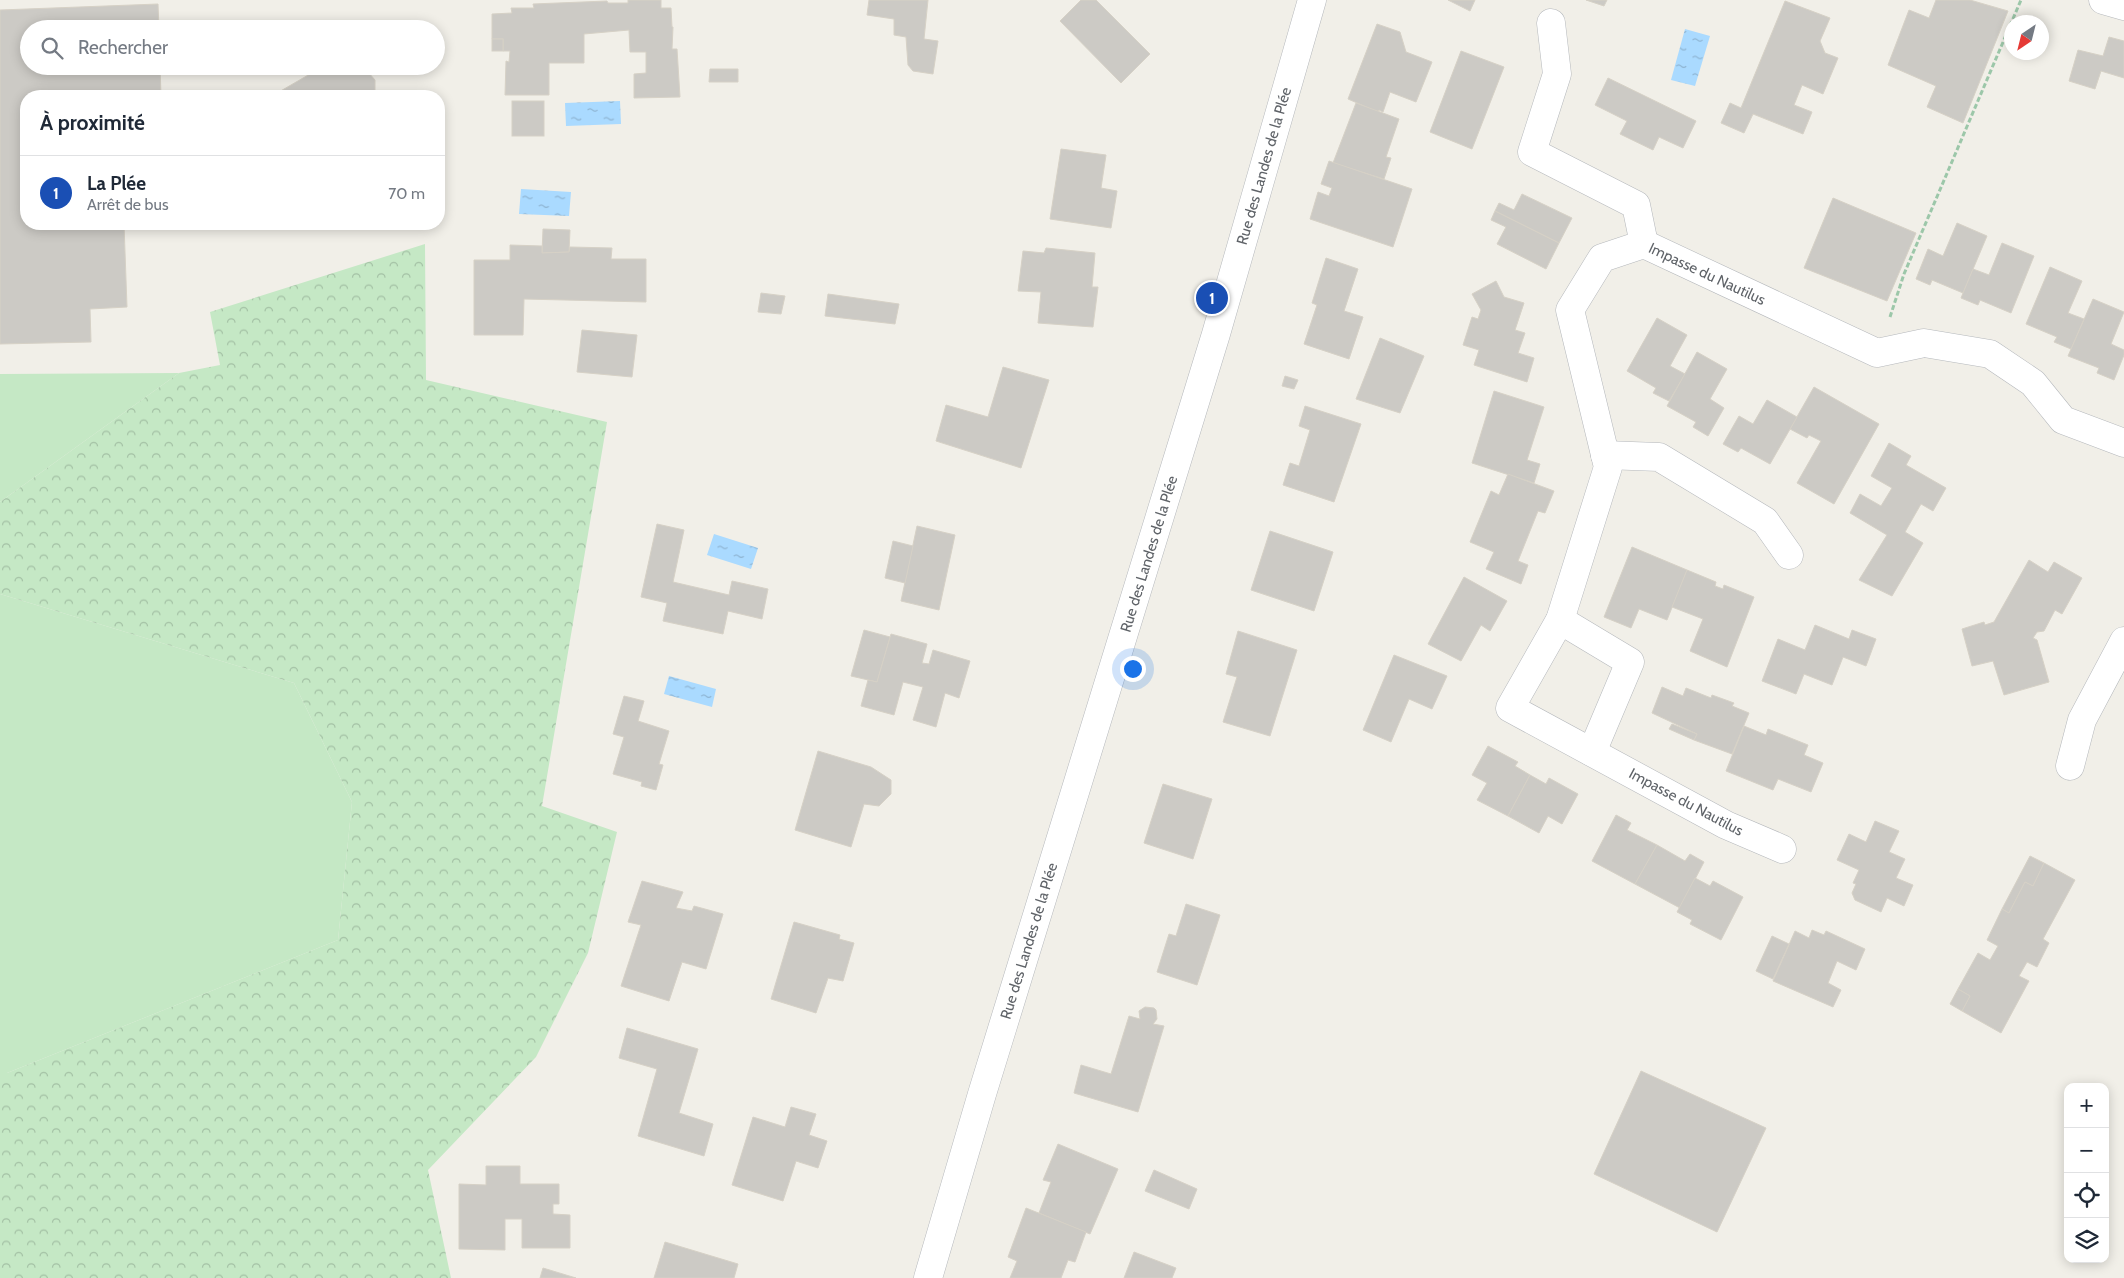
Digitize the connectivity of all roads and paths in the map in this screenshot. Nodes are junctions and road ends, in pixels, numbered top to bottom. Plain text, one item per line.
1 (1312, 0) edge
2 (2021, 0) edge
3 (2103, 0) edge
4 (2124, 6) edge
5 (1551, 23) dead end
6 (1644, 244) junction
7 (1878, 353) junction
8 (2124, 443) edge
9 (1605, 455) junction
10 (1790, 555) dead end
11 (1560, 620) junction
12 (2124, 641) edge
13 (1592, 752) junction
14 (2070, 766) dead end
15 (1782, 849) dead end
16 (928, 1278) edge

1 - 16 street, Rue des Landes de la Plée
2 - 7 path
3 - 4 street
5 - 6 street
6 - 7 street, Impasse du Nautilus
6 - 9 street, Impasse du Nautilus
7 - 8 street
9 - 10 street
9 - 11 street, Impasse du Nautilus
11 - 13 street
11 - 13 street, Impasse du Nautilus
12 - 14 street
13 - 15 street, Impasse du Nautilus

